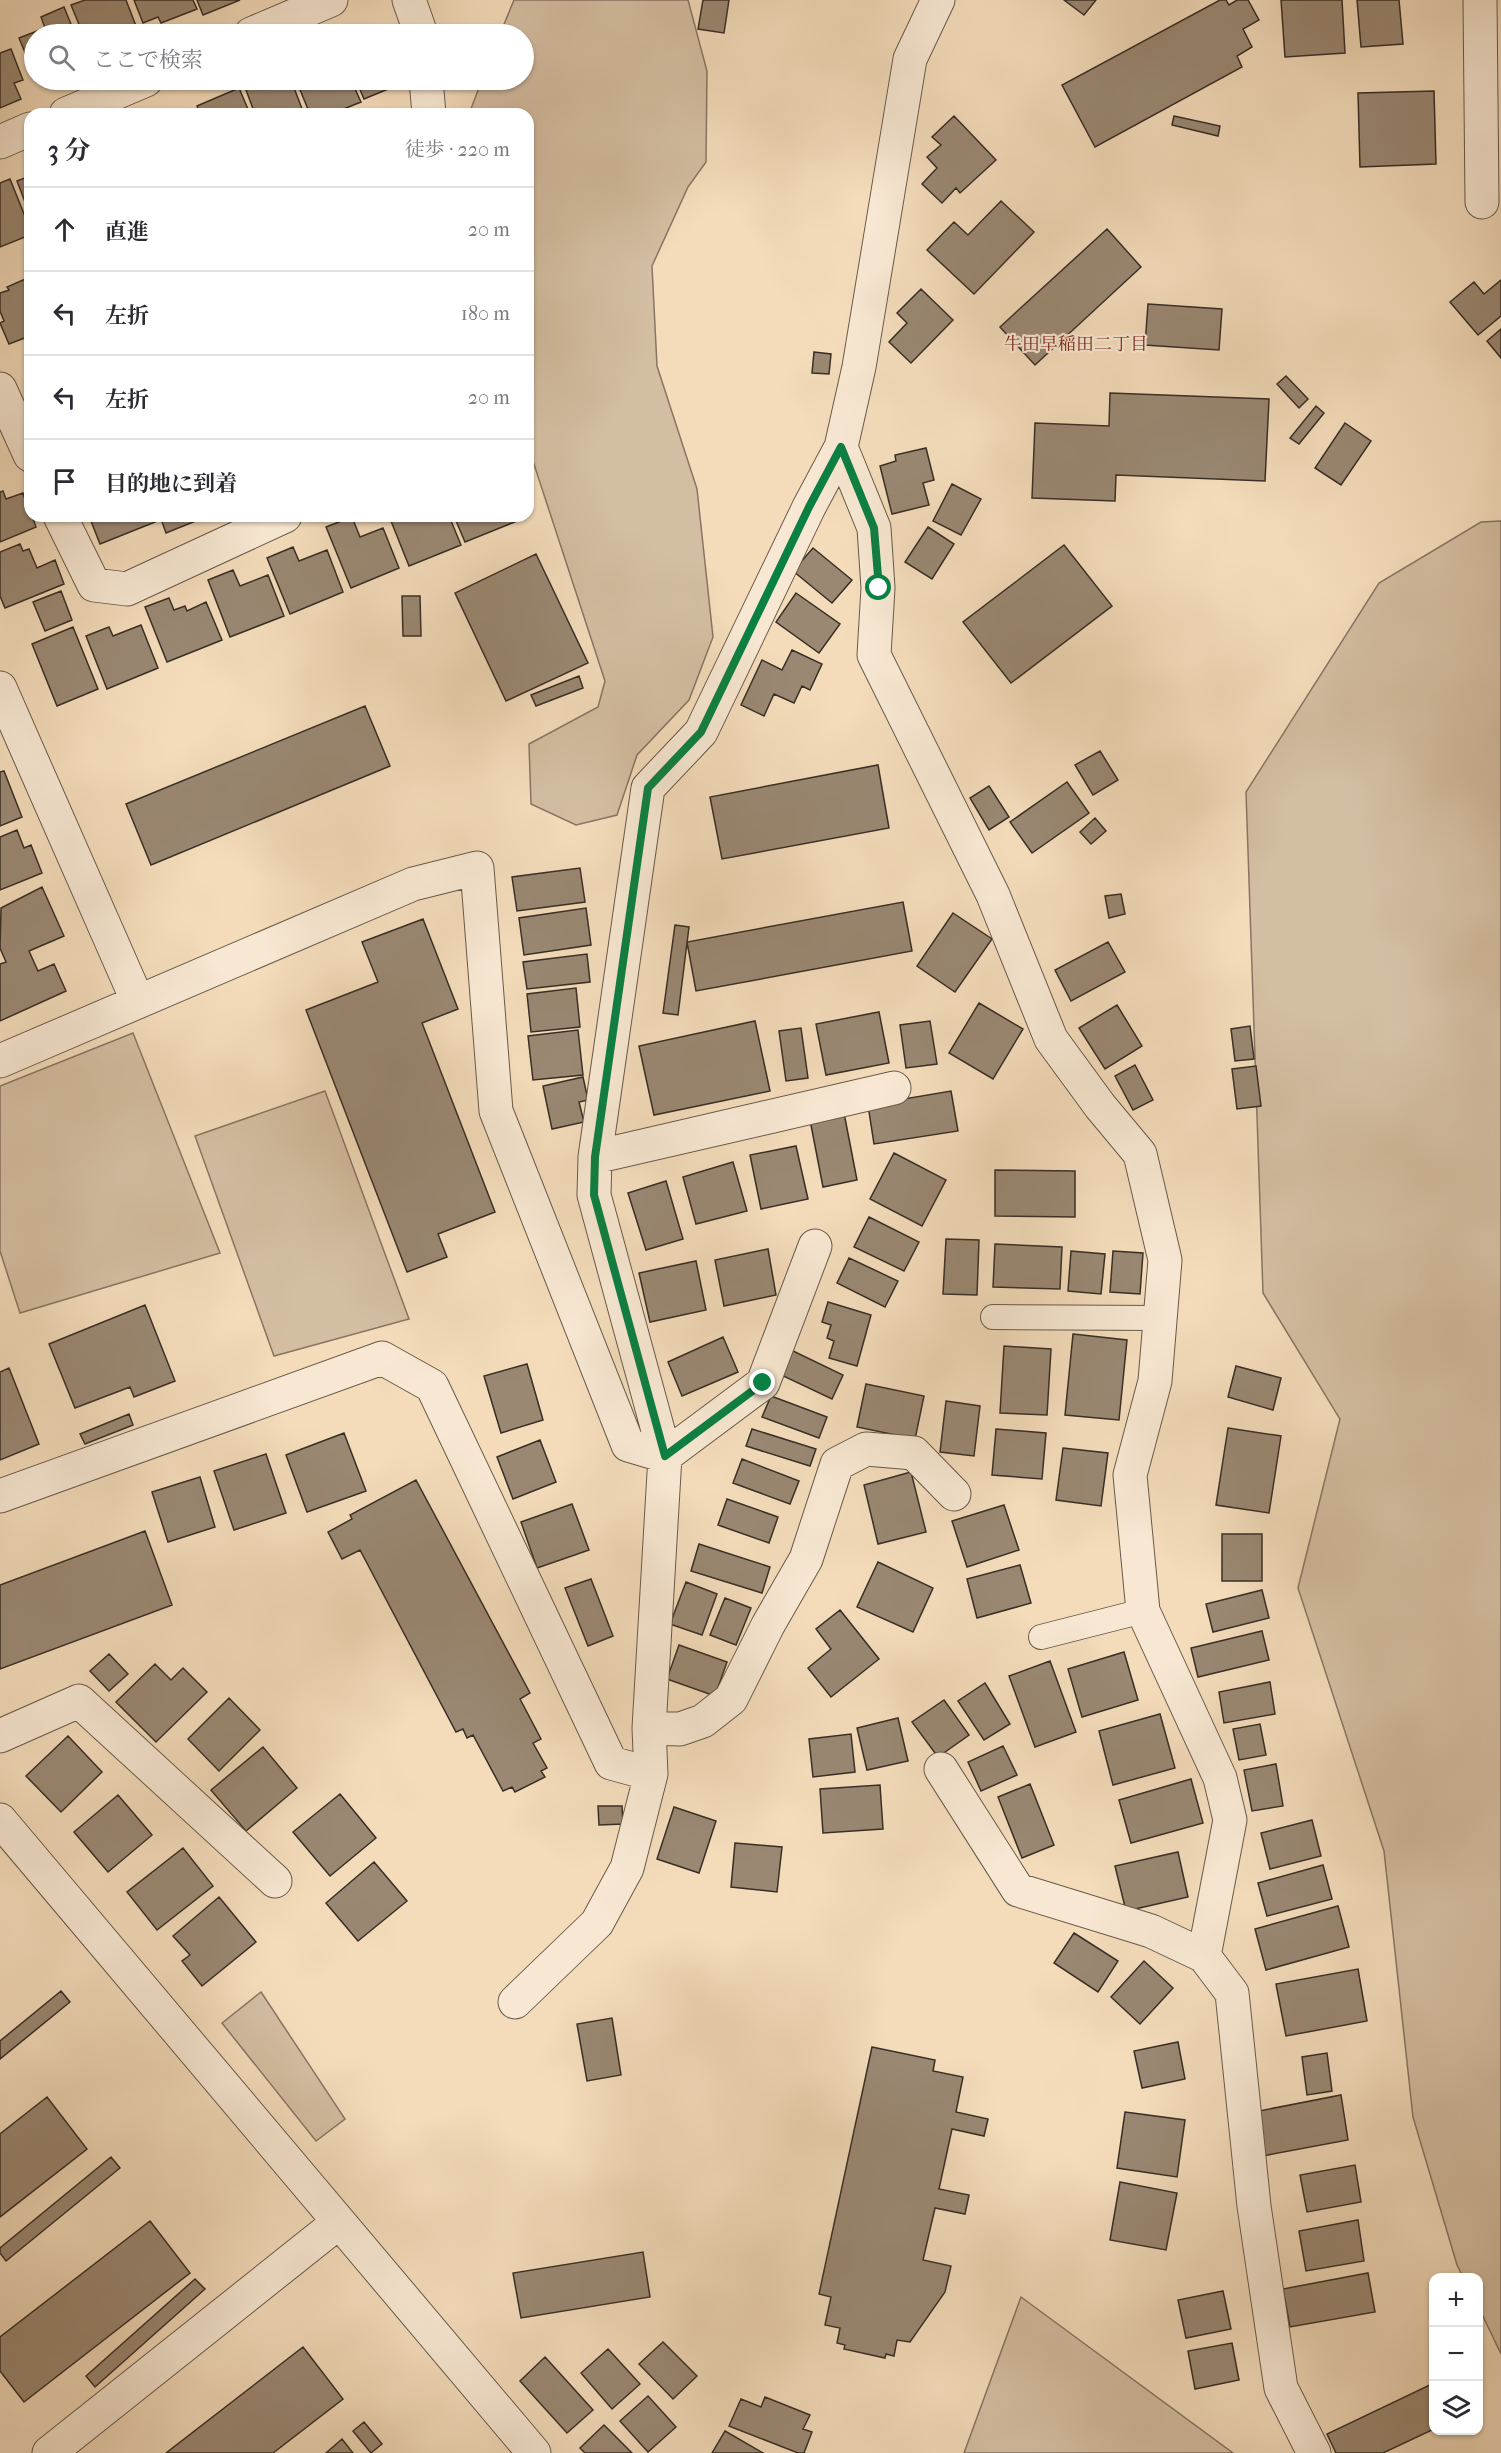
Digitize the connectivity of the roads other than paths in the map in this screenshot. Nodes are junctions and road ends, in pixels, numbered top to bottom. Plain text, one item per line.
1 (331, 0) edge
2 (409, 0) edge
3 (938, 0) edge
4 (1480, 0) edge
5 (275, 24) edge
6 (417, 24) edge
7 (122, 90) edge
8 (427, 90) edge
9 (80, 108) edge
10 (428, 108) edge
11 (24, 132) edge
12 (0, 142) edge
13 (1482, 202) dead end
14 (12, 399) edge
15 (24, 436) edge
16 (841, 447) junction
17 (63, 522) edge
18 (272, 522) edge
19 (0, 688) edge
20 (138, 1002) junction
21 (0, 1061) edge
22 (894, 1088) dead end
23 (595, 1157) junction
24 (815, 1246) dead end
25 (993, 1317) dead end
26 (1160, 1318) junction
27 (665, 1456) junction
28 (954, 1494) dead end
29 (0, 1497) edge
30 (1143, 1611) junction
31 (1041, 1637) dead end
32 (649, 1728) junction
33 (0, 1736) edge
34 (941, 1769) dead end
35 (651, 1774) junction
36 (0, 1820) edge
37 (275, 1881) dead end
38 (1204, 1956) junction
39 (515, 2002) dead end
40 (339, 2222) junction
41 (49, 2453) edge
42 (534, 2453) edge
43 (1314, 2453) edge

1 - 5 street
2 - 6 street
3 - 16 street
4 - 13 street
7 - 9 street
8 - 10 street
11 - 12 street
14 - 15 street
16 - 23 street
16 - 26 street
17 - 18 street
19 - 20 street
20 - 21 street
20 - 27 street
22 - 23 street
23 - 27 street
24 - 27 street
25 - 26 lane
26 - 30 street
27 - 32 street
28 - 32 street
29 - 35 street
30 - 31 lane
30 - 38 street
32 - 35 street
33 - 37 street
34 - 38 street
35 - 39 street
36 - 40 street
38 - 43 street
40 - 41 street
40 - 42 street

